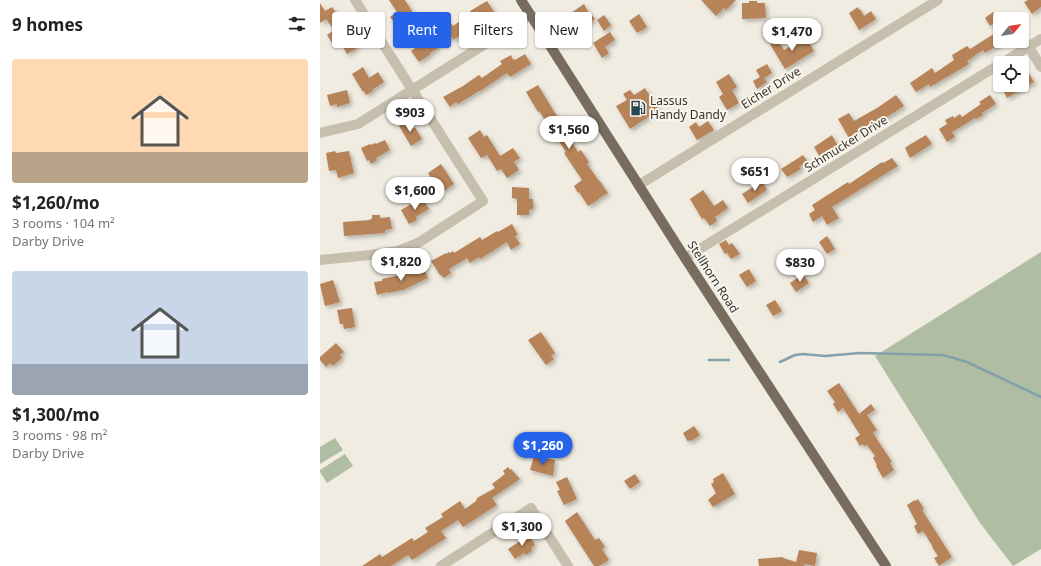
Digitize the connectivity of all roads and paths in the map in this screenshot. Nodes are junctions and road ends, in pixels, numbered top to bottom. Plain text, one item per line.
1 (355, 0) edge
2 (521, 0) edge
3 (938, 0) edge
4 (531, 15) junction
5 (1041, 39) edge
6 (1029, 47) joint
7 (1027, 48) edge
8 (1014, 56) edge
9 (1041, 67) edge
10 (993, 69) edge
11 (413, 90) junction
12 (320, 133) edge
13 (638, 185) junction
14 (685, 258) junction
15 (320, 260) edge
16 (441, 566) edge
17 (568, 566) edge
18 (886, 566) edge

1 - 11 street
2 - 4 main road, Stellhorn Road
3 - 13 street, Eicher Drive
4 - 11 street
4 - 13 main road, Stellhorn Road
5 - 6 street, Schmucker Drive
6 - 9 street
7 - 8 street, Schmucker Drive
10 - 14 street, Schmucker Drive
11 - 12 street
11 - 15 street
13 - 14 main road, Stellhorn Road
14 - 18 main road, Stellhorn Road
16 - 17 street

